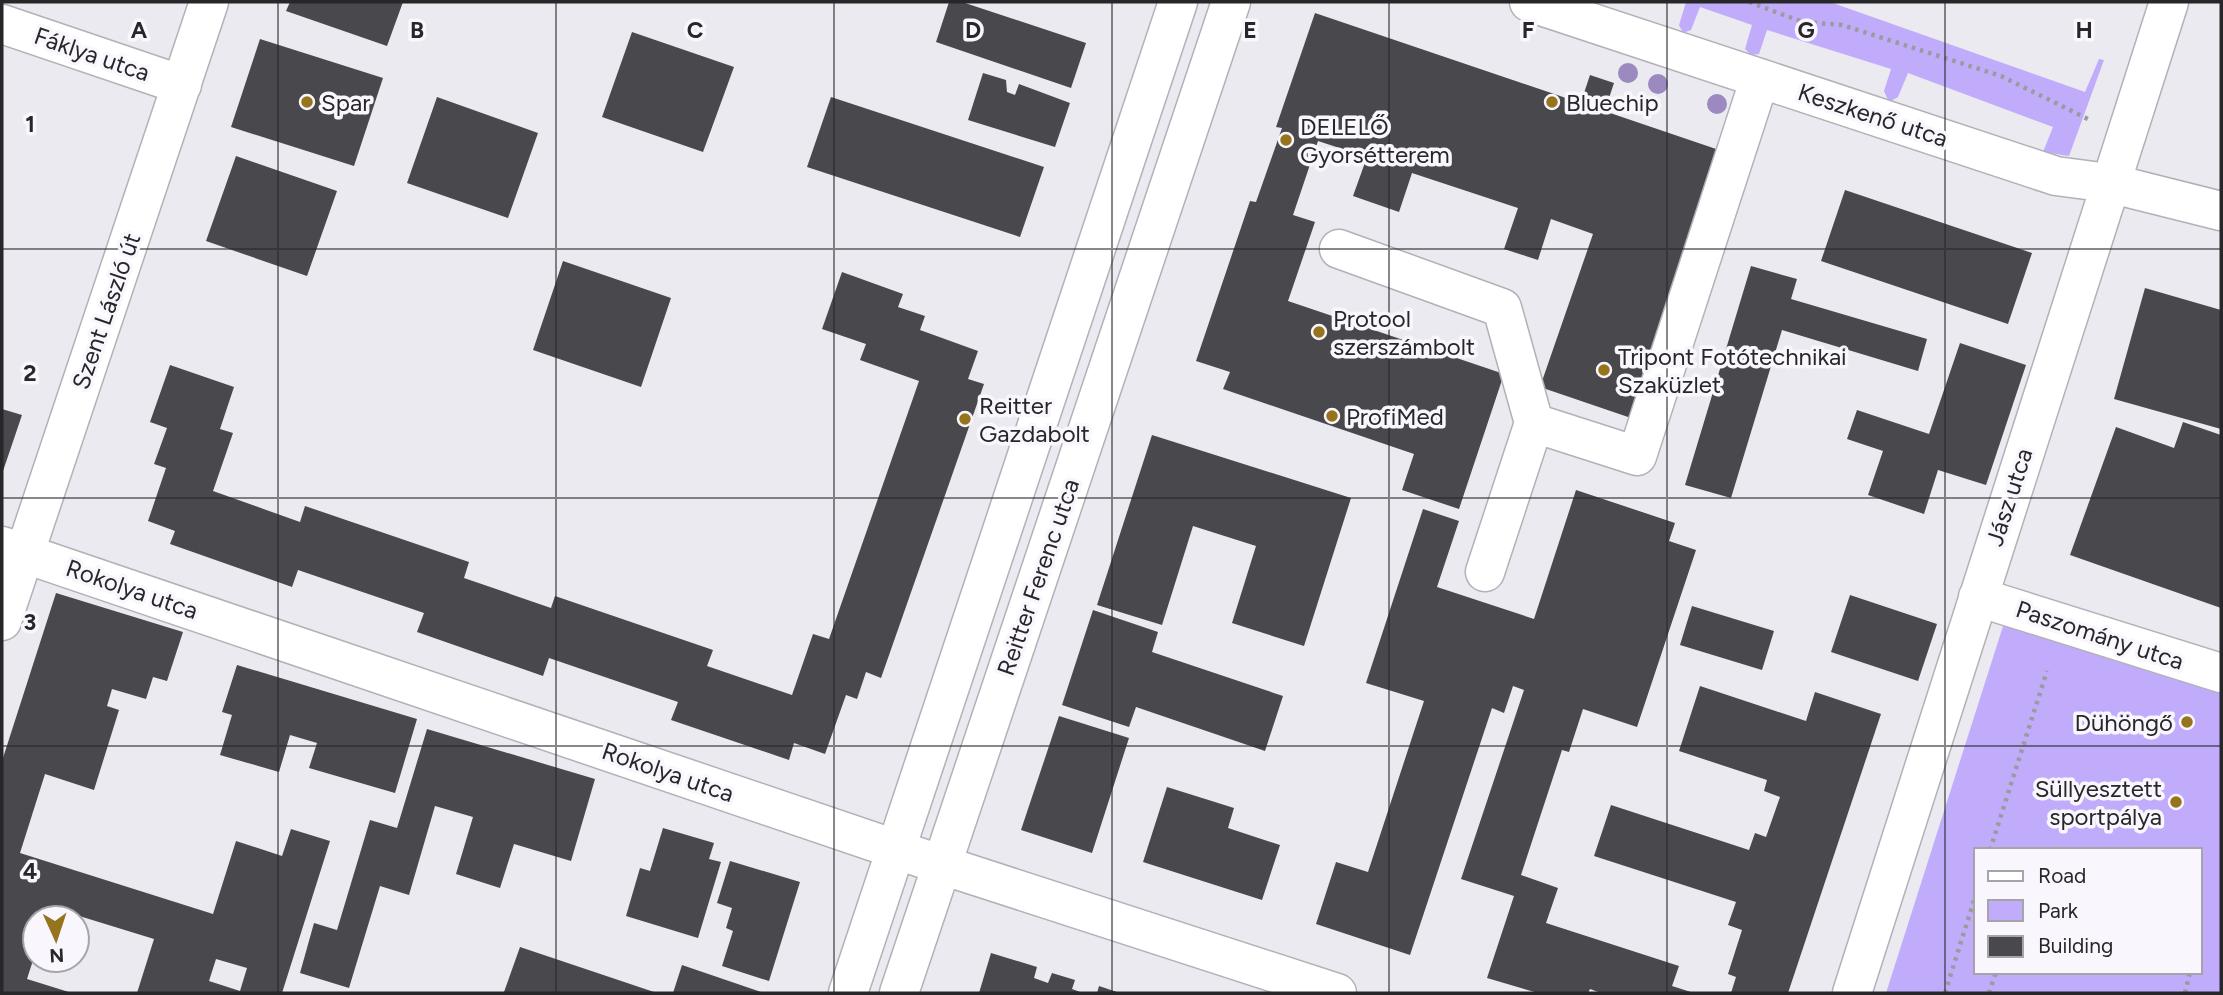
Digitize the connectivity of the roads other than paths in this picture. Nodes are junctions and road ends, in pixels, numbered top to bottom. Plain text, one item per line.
1 (209, 2) edge
2 (1178, 2) edge
3 (1231, 2) edge
4 (1529, 2) edge
5 (2169, 2) edge
6 (2, 24) edge
7 (1760, 78) junction
8 (182, 85) junction
9 (2109, 183) junction
10 (2221, 211) edge
11 (1339, 249) dead end
12 (1534, 423) junction
13 (13, 549) edge
14 (1485, 572) dead end
15 (1978, 597) junction
16 (2, 621) edge
17 (2221, 673) edge
18 (897, 850) junction
19 (942, 865) junction
20 (848, 993) edge
21 (899, 993) edge
22 (1337, 993) edge
23 (1852, 993) edge

1 - 8 street, Szent László út
2 - 18 street, Reitter Ferenc utca
3 - 19 street, Reitter Ferenc utca
4 - 7 street, Keszkenő utca
5 - 9 street, Jász utca
6 - 8 street, Fáklya utca
7 - 9 street, Keszkenő utca
7 - 12 street
8 - 13 street, Szent László út
9 - 10 street, Keszkenő utca
9 - 15 street, Jász utca
11 - 12 street
12 - 14 street
13 - 16 street, Szent László út
13 - 18 street, Rokolya utca
15 - 17 street, Paszomány utca
15 - 23 street, Jász utca
18 - 19 street, Rokolya utca
18 - 20 street, Reitter Ferenc utca
19 - 21 street, Reitter Ferenc utca
19 - 22 street, Rokolya utca

